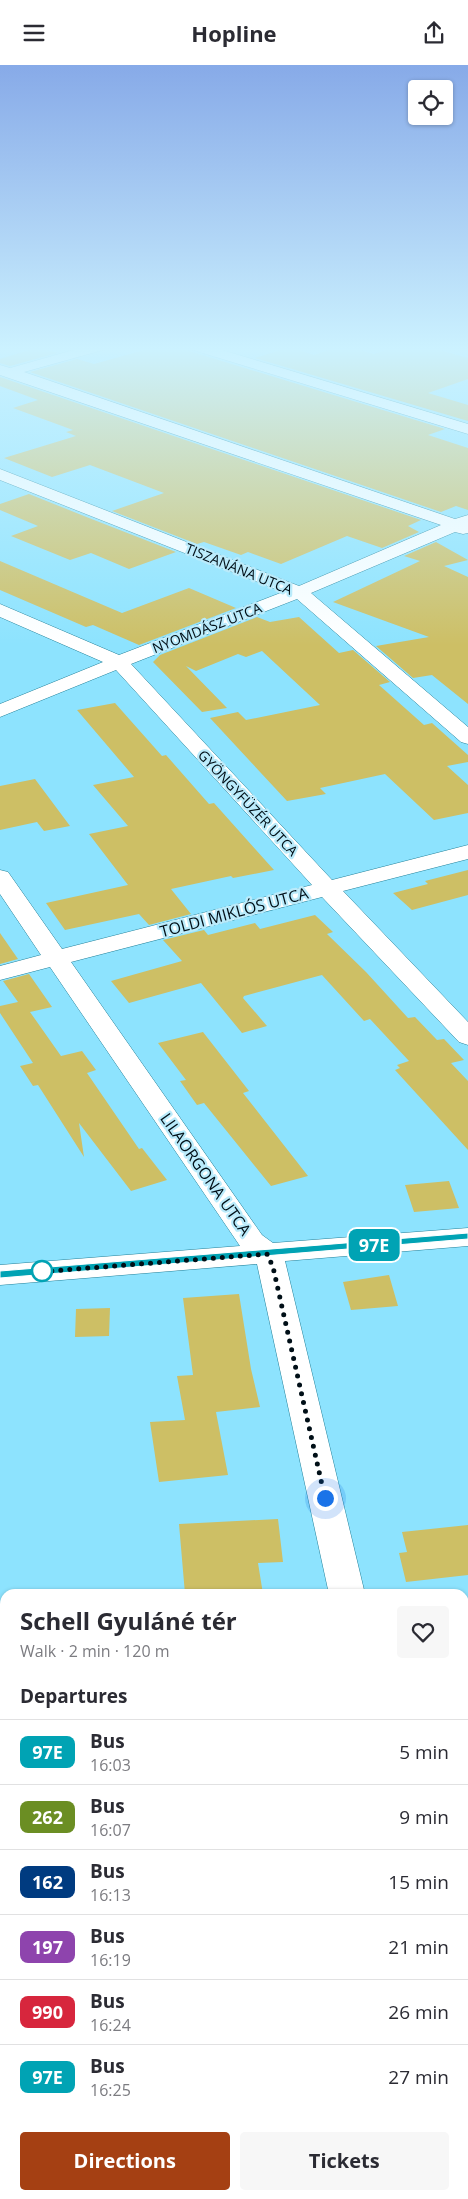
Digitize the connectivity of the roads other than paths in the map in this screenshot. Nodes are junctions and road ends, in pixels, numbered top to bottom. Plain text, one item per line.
1 (226, 447) edge
2 (0, 474) edge
3 (464, 526) edge
4 (299, 592) junction
5 (0, 610) edge
6 (119, 662) junction
7 (0, 711) edge
8 (468, 738) edge
9 (468, 853) edge
10 (0, 877) edge
11 (327, 888) junction
12 (57, 959) junction
13 (0, 973) edge
14 (468, 1037) edge
15 (468, 1237) edge
16 (267, 1254) junction
17 (0, 1275) edge
18 (346, 1589) edge

1 - 3 street
2 - 4 street, TISZANÁNA UTCA
3 - 4 street, NYOMDÁSZ UTCA
4 - 6 street, NYOMDÁSZ UTCA
4 - 8 street, TISZANÁNA UTCA
5 - 6 street, GYÖNGYFÜZÉR UTCA
6 - 7 street, NYOMDÁSZ UTCA
6 - 11 street, GYÖNGYFÜZÉR UTCA
9 - 11 street, TOLDI MIKLÓS UTCA
10 - 12 street, LILAORGONA UTCA
11 - 12 street, TOLDI MIKLÓS UTCA
11 - 14 street, GYÖNGYFÜZÉR UTCA
12 - 13 street, TOLDI MIKLÓS UTCA
12 - 16 street, LILAORGONA UTCA
15 - 16 street
16 - 17 street
16 - 18 street, LILAORGONA UTCA

